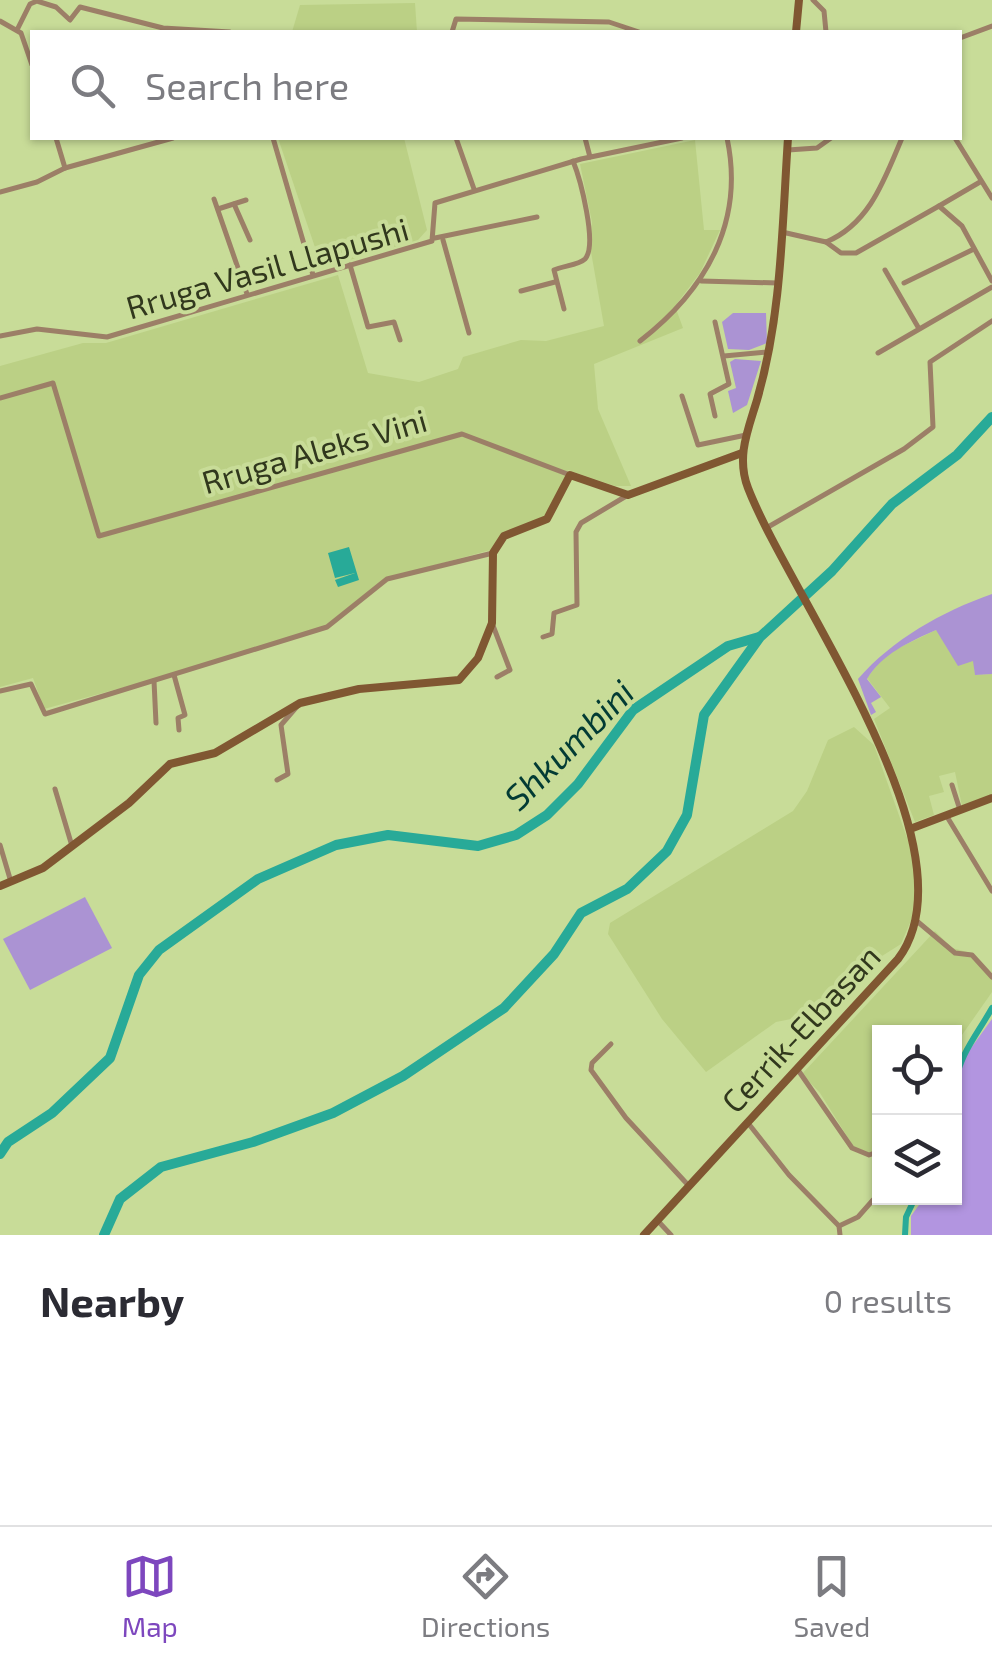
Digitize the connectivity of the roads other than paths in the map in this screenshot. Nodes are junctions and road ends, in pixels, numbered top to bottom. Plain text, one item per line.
1 (799, 0) edge
2 (813, 0) edge
3 (0, 21) edge
4 (992, 26) edge
5 (18, 28) junction
6 (203, 30) edge
7 (453, 30) edge
8 (633, 30) edge
9 (796, 30) edge
10 (826, 30) edge
11 (962, 37) edge
12 (30, 60) edge
13 (57, 140) edge
14 (166, 140) edge
15 (275, 140) edge
16 (457, 140) edge
17 (586, 140) edge
18 (672, 140) edge
19 (727, 140) edge
20 (788, 140) edge
21 (828, 140) edge
22 (901, 140) edge
23 (957, 140) edge
24 (787, 150) junction
25 (590, 157) junction
26 (574, 161) junction
27 (65, 168) junction
28 (980, 182) junction
29 (474, 189) junction
30 (0, 192) edge
31 (992, 198) edge
32 (214, 199) dead end
33 (246, 200) dead end
34 (234, 204) junction
35 (939, 206) junction
36 (218, 209) junction
37 (537, 217) dead end
38 (782, 232) junction
39 (439, 238) junction
40 (250, 240) dead end
41 (826, 242) junction
42 (974, 249) junction
43 (350, 265) junction
44 (885, 270) dead end
45 (313, 275) junction
46 (701, 281) junction
47 (555, 282) junction
48 (778, 283) junction
49 (904, 283) dead end
50 (992, 284) edge
51 (521, 291) dead end
52 (248, 294) junction
53 (564, 308) dead end
54 (992, 321) edge
55 (715, 322) dead end
56 (918, 327) junction
57 (470, 333) dead end
58 (0, 336) edge
59 (400, 340) dead end
60 (640, 341) dead end
61 (771, 351) junction
62 (878, 352) dead end
63 (723, 356) junction
64 (682, 396) dead end
65 (0, 398) edge
66 (715, 416) dead end
67 (746, 435) junction
68 (742, 452) junction
69 (570, 475) junction
70 (628, 495) junction
71 (768, 527) junction
72 (493, 552) junction
73 (492, 623) junction
74 (544, 636) dead end
75 (174, 675) junction
76 (497, 678) dead end
77 (154, 681) junction
78 (0, 691) edge
79 (300, 703) junction
80 (156, 723) dead end
81 (179, 730) dead end
82 (277, 780) dead end
83 (952, 785) dead end
84 (56, 789) dead end
85 (992, 798) edge
86 (960, 810) junction
87 (946, 815) junction
88 (910, 829) junction
89 (0, 844) edge
90 (72, 846) junction
91 (988, 879) edge
92 (12, 882) junction
93 (0, 886) edge
94 (992, 891) edge
95 (918, 922) junction
96 (992, 977) edge
97 (610, 1044) dead end
98 (796, 1068) junction
99 (748, 1123) junction
100 (872, 1154) edge
101 (689, 1186) junction
102 (872, 1201) edge
103 (657, 1220) junction
104 (839, 1226) junction
105 (644, 1235) edge
106 (671, 1235) edge
107 (840, 1235) edge

1 - 9 main road
2 - 10 street
3 - 5 street
4 - 11 street
5 - 6 street
5 - 12 street
7 - 8 street
13 - 27 street
14 - 27 street
15 - 45 street
16 - 29 street
17 - 25 street
18 - 25 street, Rruga Vasil Llapushi
19 - 46 street
20 - 24 main road
21 - 24 street
22 - 41 street
23 - 28 street
24 - 38 main road
25 - 26 street, Rruga Vasil Llapushi
26 - 29 street, Rruga Vasil Llapushi
26 - 47 street
27 - 30 street
28 - 31 street
28 - 35 street
29 - 39 street, Rruga Vasil Llapushi
32 - 36 street
33 - 34 street
34 - 36 street
34 - 40 street
35 - 41 street
35 - 42 street
36 - 52 street
37 - 39 street
38 - 41 street
38 - 48 main road
39 - 43 street, Rruga Vasil Llapushi
39 - 57 street
42 - 49 street
42 - 50 street
43 - 45 street, Rruga Vasil Llapushi
43 - 59 street
44 - 56 street
45 - 52 street, Rruga Vasil Llapushi
46 - 48 street
46 - 60 street
47 - 51 street
47 - 53 street
48 - 61 main road
50 - 56 street
52 - 58 street, Rruga Vasil Llapushi
54 - 71 street
55 - 63 street
56 - 62 street
61 - 63 street
61 - 67 main road
63 - 66 street
64 - 67 street
65 - 69 street, Rruga Aleks Vini
67 - 68 main road
68 - 70 main road
68 - 71 main road
69 - 70 main road, Rruga Aleks Vini
69 - 72 main road
70 - 74 street
71 - 88 main road, Cerrik-Elbasan
72 - 73 main road
72 - 75 street
73 - 76 street
73 - 79 main road
75 - 77 street
75 - 81 street
77 - 78 street
77 - 80 street
79 - 82 street
79 - 90 main road
83 - 86 street
84 - 90 street
85 - 86 main road
86 - 87 main road
87 - 88 main road
87 - 91 street
88 - 95 main road, Cerrik-Elbasan
89 - 92 street
90 - 92 main road
91 - 94 street
92 - 93 main road
95 - 96 street
95 - 98 main road, Cerrik-Elbasan
97 - 101 street
98 - 99 main road, Cerrik-Elbasan
98 - 100 street
99 - 101 main road, Cerrik-Elbasan
99 - 104 street
101 - 103 main road, Cerrik-Elbasan
102 - 104 street
103 - 105 main road, Cerrik-Elbasan
103 - 106 street
104 - 107 street

